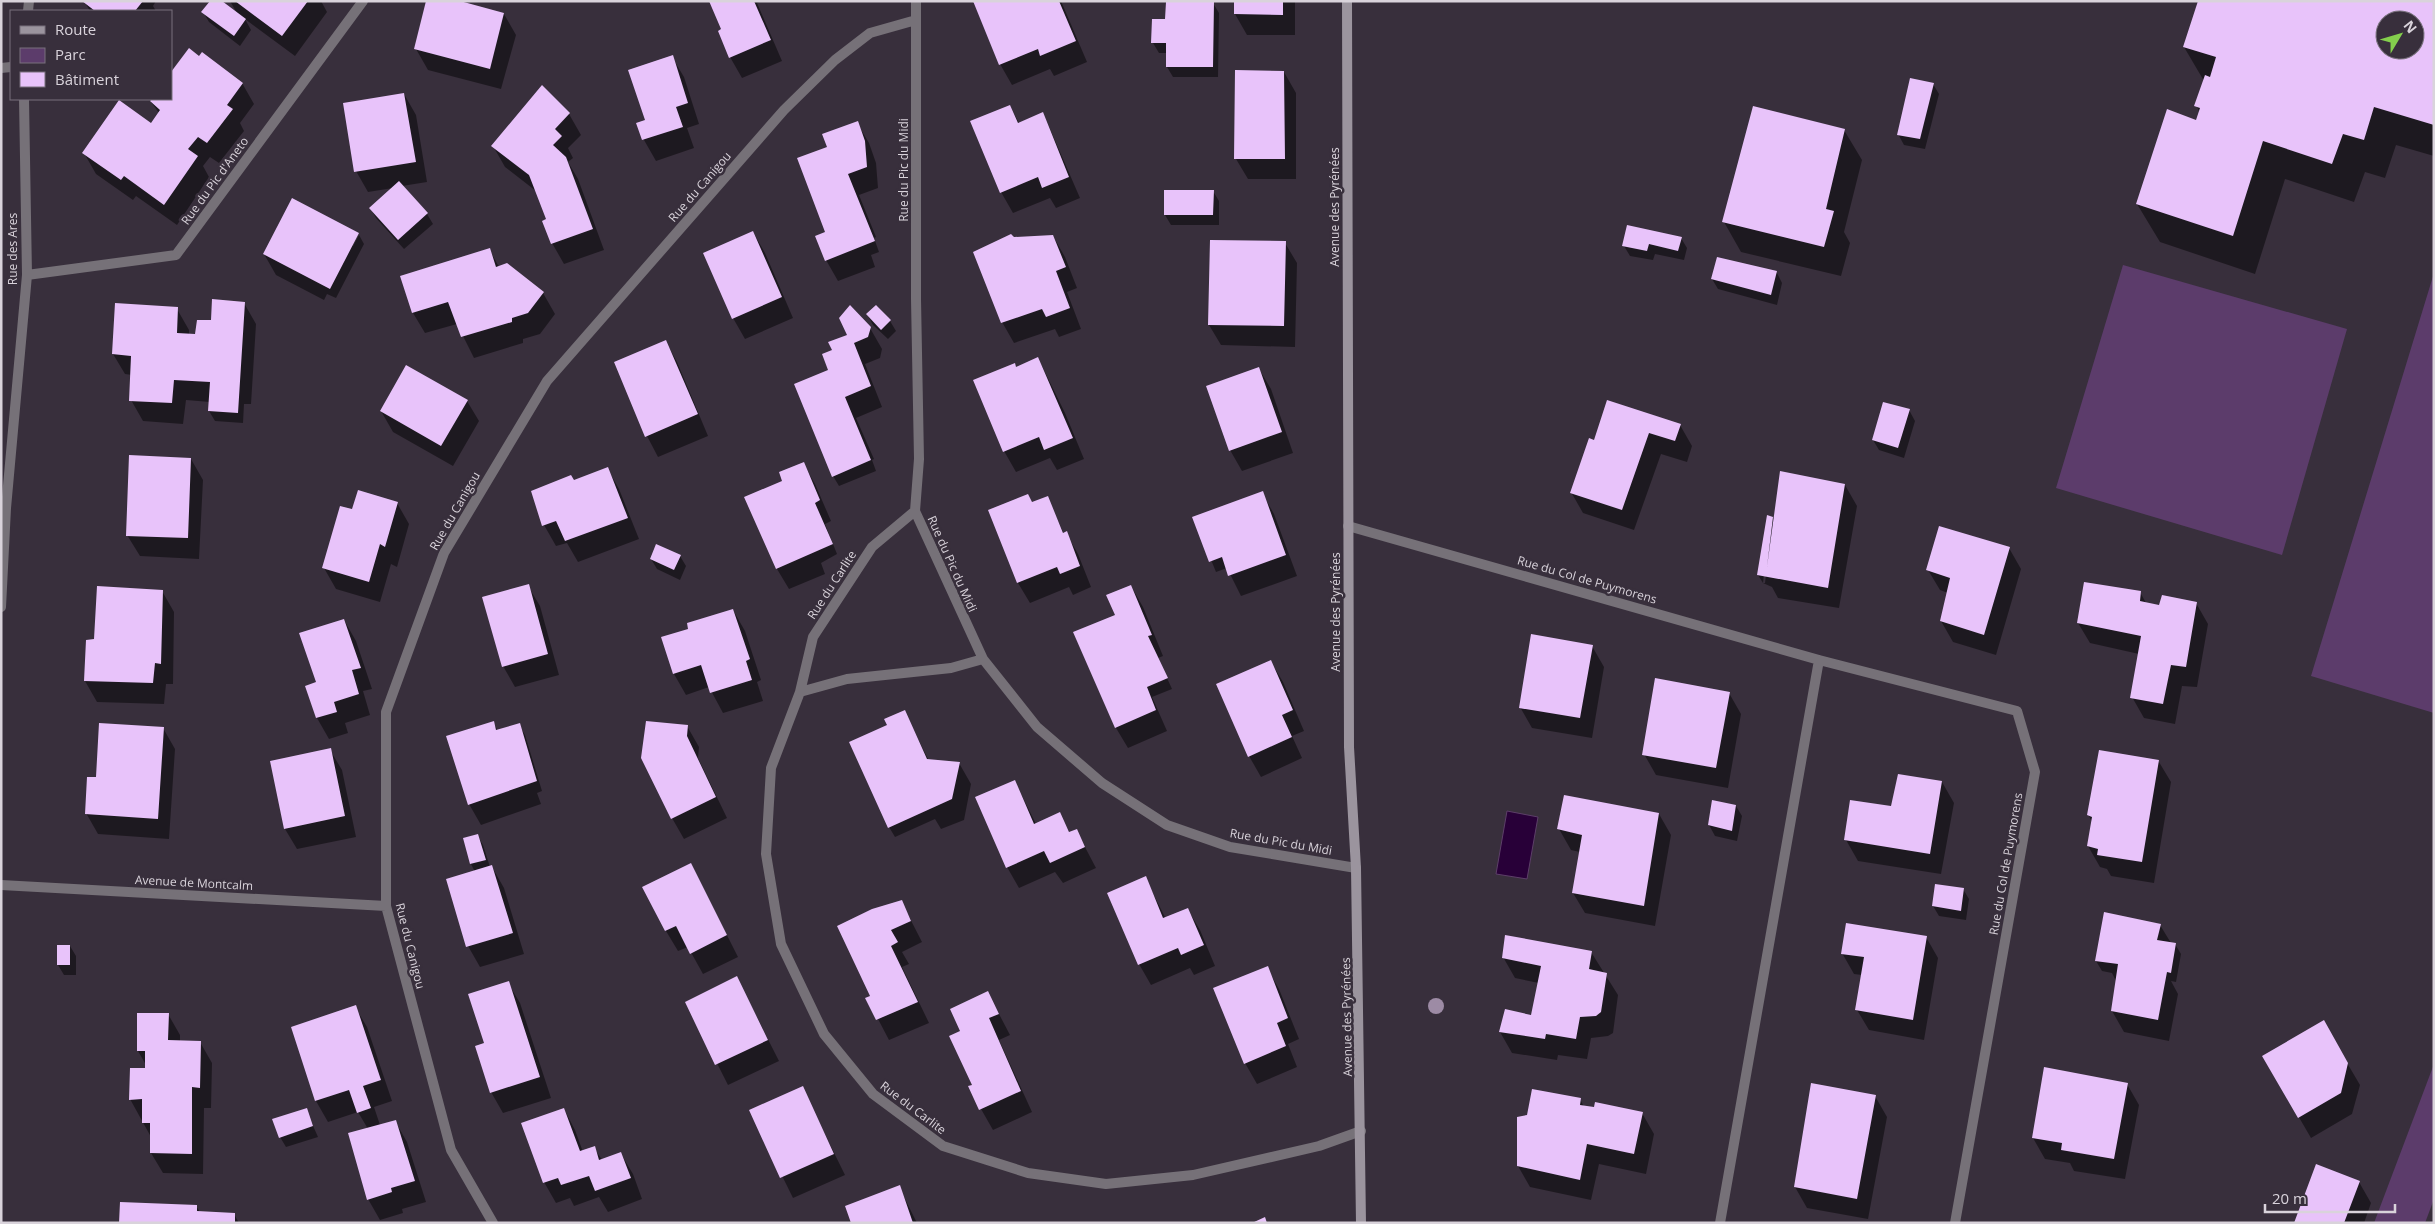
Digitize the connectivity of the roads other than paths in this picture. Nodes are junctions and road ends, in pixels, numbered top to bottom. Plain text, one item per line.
1 (363, 1) edge
2 (916, 1) edge
3 (1347, 1) edge
4 (916, 20) junction
5 (24, 100) edge
6 (27, 275) junction
7 (4, 508) edge
8 (915, 511) junction
9 (1348, 526) junction
10 (1, 608) edge
11 (983, 659) junction
12 (1820, 660) junction
13 (800, 692) junction
14 (1356, 868) junction
15 (1, 885) edge
16 (386, 906) junction
17 (1361, 1131) junction
18 (494, 1223) edge
19 (1361, 1223) edge
20 (1720, 1223) edge
21 (1955, 1223) edge

1 - 6 street, Rue du Pic d'Aneto
2 - 4 street, Rue du Pic du Midi
3 - 9 main road, Avenue des Pyrénées
4 - 8 street, Rue du Pic du Midi
4 - 16 street, Rue du Canigou
5 - 6 street, Rue des Ares
6 - 7 street, Rue des Ares
7 - 10 street, Rue des Ares
8 - 11 street, Rue du Pic du Midi
8 - 13 street, Rue du Carlite
9 - 12 street, Rue du Col de Puymorens
9 - 14 main road, Avenue des Pyrénées
11 - 13 street
11 - 14 street, Rue du Pic du Midi
12 - 20 street
12 - 21 street, Rue du Col de Puymorens
13 - 17 street, Rue du Carlite
14 - 17 main road, Avenue des Pyrénées
15 - 16 street, Avenue de Montcalm
16 - 18 street, Rue du Canigou
17 - 19 main road, Avenue des Pyrénées

